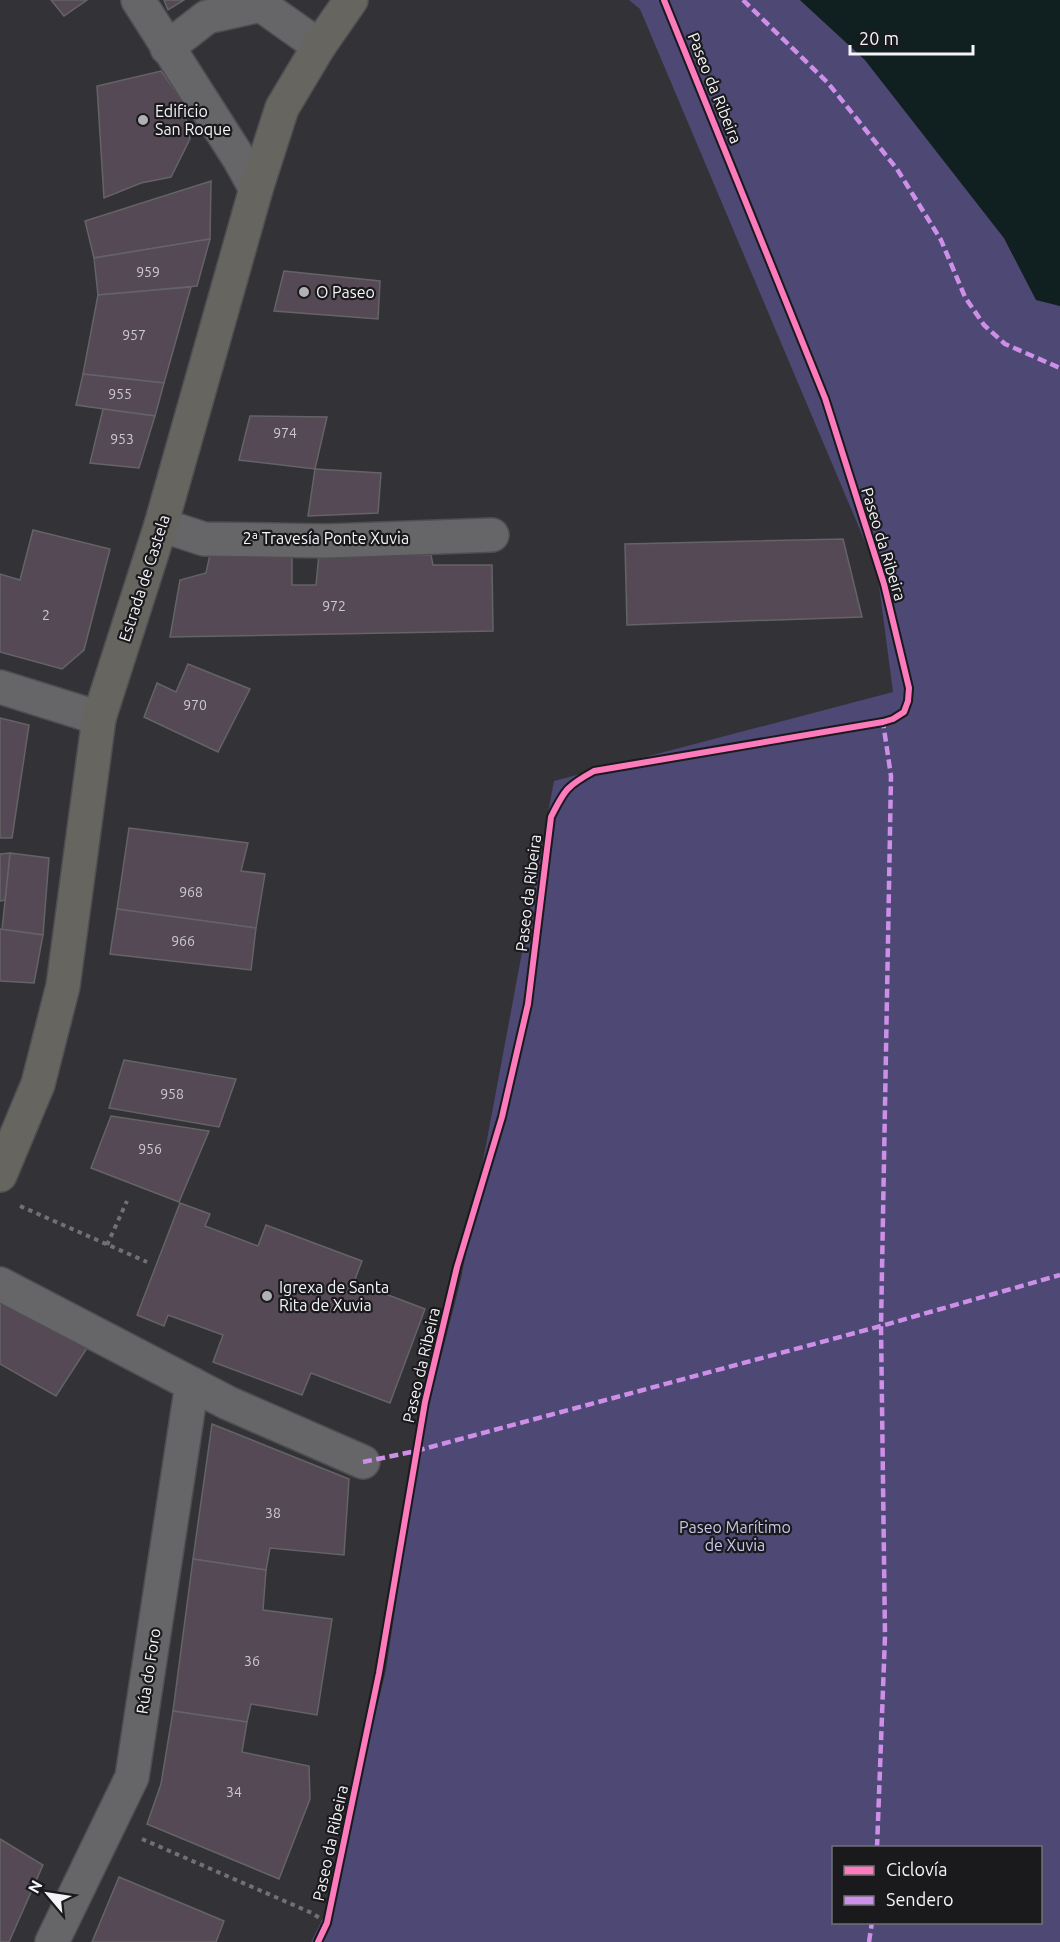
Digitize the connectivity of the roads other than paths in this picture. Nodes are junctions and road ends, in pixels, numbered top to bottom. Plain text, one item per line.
1 (138, 0) edge
2 (351, 0) edge
3 (319, 46) junction
4 (167, 48) junction
5 (256, 189) junction
6 (161, 525) junction
7 (492, 535) dead end
8 (0, 687) edge
9 (99, 718) junction
10 (5, 1188) edge
11 (0, 1284) edge
12 (192, 1384) junction
13 (363, 1462) dead end
14 (52, 1942) edge

1 - 4 street
2 - 3 main road, Estrada de Castela
3 - 4 street
3 - 5 main road, Estrada de Castela
4 - 5 street
5 - 6 main road, Estrada de Castela
6 - 7 street, 2ª Travesía Ponte Xuvia
6 - 9 main road, Estrada de Castela
8 - 9 street
9 - 10 main road, Estrada de Castela
11 - 12 street
12 - 13 street
12 - 14 street, Rúa do Foro

